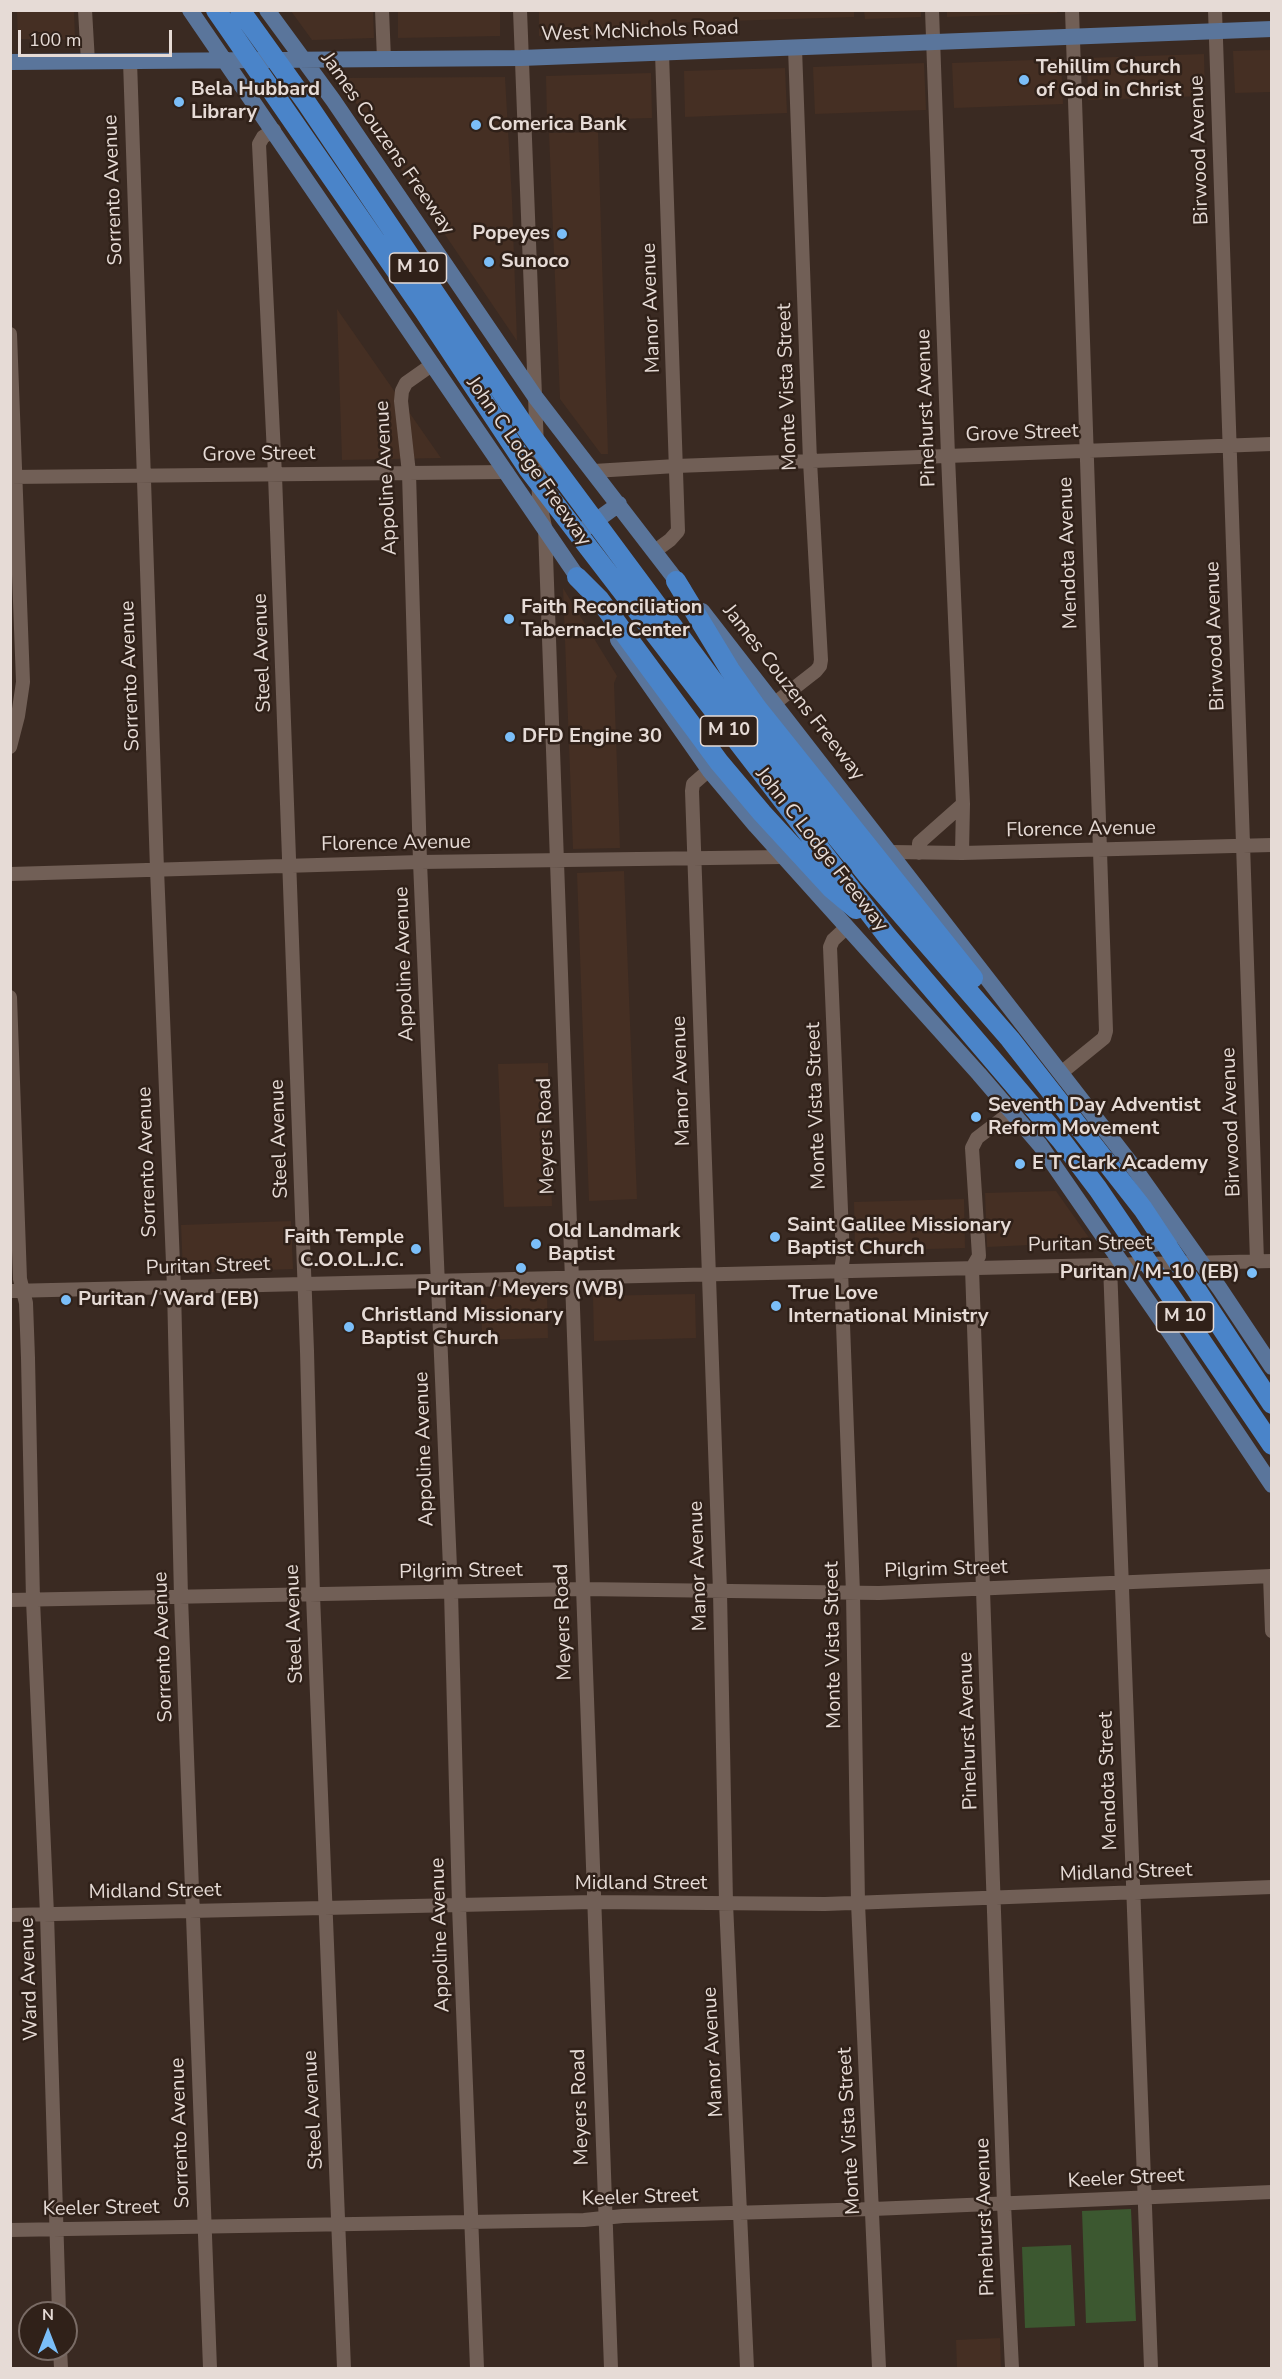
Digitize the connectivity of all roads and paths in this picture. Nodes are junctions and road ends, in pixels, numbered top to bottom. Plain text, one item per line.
1 (85, 10) edge
2 (216, 10) edge
3 (240, 10) edge
4 (382, 10) edge
5 (520, 10) edge
6 (932, 10) edge
7 (1072, 10) edge
8 (1215, 10) edge
9 (268, 14) edge
10 (194, 15) edge
11 (1272, 29) edge
12 (1216, 31) junction
13 (1073, 37) junction
14 (933, 42) junction
15 (795, 48) junction
16 (662, 53) junction
17 (521, 58) junction
18 (295, 60) junction
19 (384, 60) junction
20 (130, 61) junction
21 (225, 61) junction
22 (10, 62) edge
23 (87, 62) junction
24 (321, 88) junction
25 (262, 106) junction
26 (274, 130) junction
27 (10, 334) edge
28 (433, 364) junction
29 (536, 398) junction
30 (1272, 444) edge
31 (1229, 446) junction
32 (1085, 451) junction
33 (948, 456) junction
34 (810, 461) junction
35 (676, 466) junction
36 (594, 471) junction
37 (507, 472) junction
38 (409, 473) junction
39 (275, 475) junction
40 (144, 476) junction
41 (13, 477) edge
42 (614, 509) junction
43 (545, 527) junction
44 (562, 545) junction
45 (655, 551) junction
46 (577, 577) junction
47 (676, 581) junction
48 (775, 704) junction
49 (10, 747) edge
50 (709, 770) junction
51 (963, 804) junction
52 (1272, 845) edge
53 (1242, 846) junction
54 (1099, 849) junction
55 (892, 852) junction
56 (919, 853) junction
57 (962, 853) junction
58 (783, 857) junction
59 (694, 858) junction
60 (556, 860) junction
61 (420, 862) junction
62 (290, 866) junction
63 (157, 869) junction
64 (10, 874) edge
65 (847, 927) junction
66 (887, 936) junction
67 (10, 997) edge
68 (1010, 1039) junction
69 (1061, 1073) junction
70 (1011, 1112) junction
71 (1086, 1211) junction
72 (1174, 1226) junction
73 (1257, 1261) junction
74 (1272, 1261) edge
75 (1195, 1262) junction
76 (1123, 1264) junction
77 (972, 1268) junction
78 (841, 1270) junction
79 (708, 1274) junction
80 (572, 1277) junction
81 (438, 1281) junction
82 (304, 1283) junction
83 (1214, 1285) junction
84 (174, 1288) junction
85 (16, 1291) edge
86 (1156, 1311) junction
87 (1272, 1367) edge
88 (1272, 1404) edge
89 (1272, 1445) edge
90 (1272, 1485) edge
91 (1271, 1576) edge
92 (1122, 1582) junction
93 (984, 1588) junction
94 (582, 1589) junction
95 (451, 1591) junction
96 (720, 1591) junction
97 (853, 1593) junction
98 (313, 1595) junction
99 (182, 1597) junction
100 (10, 1600) edge
101 (33, 1600) junction
102 (1272, 1631) edge
103 (1272, 1887) edge
104 (1132, 1893) junction
105 (994, 1898) junction
106 (593, 1902) junction
107 (726, 1903) junction
108 (858, 1903) junction
109 (459, 1906) junction
110 (324, 1908) junction
111 (193, 1910) junction
112 (47, 1914) junction
113 (10, 1915) edge
114 (1272, 2192) edge
115 (1144, 2197) junction
116 (1004, 2204) junction
117 (873, 2209) junction
118 (741, 2213) junction
119 (605, 2218) junction
120 (471, 2222) junction
121 (339, 2224) junction
122 (204, 2227) junction
123 (10, 2230) edge
124 (56, 2230) junction
125 (59, 2301) edge
126 (210, 2368) edge
127 (344, 2368) edge
128 (477, 2368) edge
129 (611, 2368) edge
130 (747, 2368) edge
131 (879, 2368) edge
132 (1012, 2368) edge
133 (1151, 2368) edge

1 - 23 street
2 - 66 highway, John C Lodge Freeway / M 10
3 - 68 highway, John C Lodge Freeway / M 10
4 - 19 street
5 - 17 street, Meyers Road
6 - 14 street, Pinehurst Avenue
7 - 13 street, Mendota Avenue
8 - 12 street, Birwood Avenue
9 - 10 main road
9 - 18 main road, James Couzens Freeway
10 - 21 main road
11 - 12 main road, West McNichols Road
12 - 13 main road, West McNichols Road
12 - 31 street, Birwood Avenue
13 - 14 main road, West McNichols Road
13 - 32 street, Mendota Avenue
14 - 15 main road, West McNichols Road
14 - 33 street, Pinehurst Avenue
15 - 16 main road, West McNichols Road
15 - 34 street, Monte Vista Street
16 - 17 main road, West McNichols Road
16 - 35 street, Manor Avenue
17 - 19 main road, West McNichols Road
17 - 29 street, Meyers Road
18 - 19 main road, West McNichols Road
18 - 21 main road, West McNichols Road
18 - 24 main road, James Couzens Freeway
20 - 21 main road, West McNichols Road
20 - 23 main road, West McNichols Road
20 - 40 street, Sorrento Avenue
21 - 25 main road
22 - 23 main road, West McNichols Road
24 - 25 main road
24 - 29 main road, James Couzens Freeway
25 - 26 main road
26 - 28 main road
26 - 39 street, Steel Avenue
27 - 41 street
28 - 37 main road
28 - 38 street, Appoline Avenue
29 - 36 main road, James Couzens Freeway
29 - 43 street, Meyers Road
30 - 31 street, Grove Street
31 - 32 street, Grove Street
31 - 53 street, Birwood Avenue
32 - 33 street, Grove Street
32 - 54 street, Mendota Avenue
33 - 34 street, Grove Street
33 - 51 street, Pinehurst Avenue
34 - 35 street, Grove Street
34 - 48 street, Monte Vista Street
35 - 36 street, Grove Street
35 - 45 street, Manor Avenue
36 - 42 main road, James Couzens Freeway
37 - 38 street, Grove Street
37 - 43 main road
38 - 39 street, Grove Street
38 - 61 street, Appoline Avenue
39 - 40 street, Grove Street
39 - 62 street, Steel Avenue
40 - 41 street, Grove Street
40 - 63 street, Sorrento Avenue
41 - 49 street
42 - 44 main road
42 - 45 main road, James Couzens Freeway
43 - 44 main road
43 - 60 street, Meyers Road
44 - 46 main road
45 - 47 main road, James Couzens Freeway
46 - 50 main road
46 - 66 highway
47 - 48 main road, James Couzens Freeway
47 - 68 highway
48 - 55 main road, James Couzens Freeway
50 - 58 main road
50 - 59 street, Manor Avenue
51 - 56 street
51 - 57 street, Pinehurst Avenue
52 - 53 street, Florence Avenue
53 - 54 street, Florence Avenue
53 - 73 street, Birwood Avenue
54 - 57 street, Florence Avenue
54 - 69 street, Mendota Avenue
55 - 56 street, Florence Avenue
55 - 69 main road, James Couzens Freeway
56 - 57 street, Florence Avenue
58 - 59 street, Florence Avenue
58 - 65 main road
59 - 60 street, Florence Avenue
59 - 79 street, Manor Avenue
60 - 61 street, Florence Avenue
60 - 80 street, Meyers Road
61 - 62 street, Florence Avenue
61 - 81 street, Appoline Avenue
62 - 63 street, Florence Avenue
62 - 82 street, Steel Avenue
63 - 64 street, Florence Avenue
63 - 84 street, Sorrento Avenue
65 - 70 main road
65 - 78 street, Monte Vista Street
66 - 89 highway, John C Lodge Freeway / M 10
67 - 85 street, Ward Avenue
68 - 88 highway, John C Lodge Freeway / M 10
69 - 72 main road, James Couzens Freeway
70 - 71 main road
70 - 77 street, Pinehurst Avenue
71 - 72 main road
71 - 76 main road
72 - 75 main road, James Couzens Freeway
73 - 74 street, Puritan Street
73 - 75 street, Puritan Street
75 - 76 street, Puritan Street
75 - 83 main road, James Couzens Freeway
76 - 77 street, Puritan Street
76 - 86 main road
76 - 92 street, Mendota Street
77 - 78 street, Puritan Street
77 - 93 street, Pinehurst Avenue
78 - 79 street, Puritan Street
78 - 97 street, Monte Vista Street
79 - 80 street, Puritan Street
79 - 96 street, Manor Avenue
80 - 81 street, Puritan Street
80 - 94 street, Meyers Road
81 - 82 street, Puritan Street
81 - 95 street, Appoline Avenue
82 - 84 street, Puritan Street
82 - 98 street, Steel Avenue
83 - 86 main road
83 - 87 main road, James Couzens Freeway
84 - 85 street, Puritan Street
84 - 99 street, Sorrento Avenue
85 - 101 street, Ward Avenue
86 - 90 main road
91 - 92 street, Pilgrim Street
91 - 102 street
92 - 93 street, Pilgrim Street
92 - 104 street, Mendota Street
93 - 97 street, Pilgrim Street
93 - 105 street, Pinehurst Avenue
94 - 95 street, Pilgrim Street
94 - 96 street, Pilgrim Street
94 - 106 street, Meyers Road
95 - 98 street, Pilgrim Street
95 - 109 street, Appoline Avenue
96 - 97 street, Pilgrim Street
96 - 107 street, Manor Avenue
97 - 108 street, Monte Vista Street
98 - 99 street, Pilgrim Street
98 - 110 street, Steel Avenue
99 - 101 street, Pilgrim Street
99 - 111 street, Sorrento Avenue
100 - 101 street, Pilgrim Street
101 - 112 street, Ward Avenue
103 - 104 street, Midland Street
104 - 105 street, Midland Street
104 - 115 street, Mendota Street
105 - 108 street, Midland Street
105 - 116 street, Pinehurst Avenue
106 - 107 street, Midland Street
106 - 109 street, Midland Street
106 - 119 street, Meyers Road
107 - 108 street, Midland Street
107 - 118 street, Manor Avenue
108 - 117 street, Monte Vista Street
109 - 110 street, Midland Street
109 - 120 street, Appoline Avenue
110 - 111 street, Midland Street
110 - 121 street, Steel Avenue
111 - 112 street, Midland Street
111 - 122 street, Sorrento Avenue
112 - 113 street, Midland Street
112 - 124 street, Ward Avenue
114 - 115 street, Keeler Street
115 - 116 street, Keeler Street
115 - 133 street, Mendota Street
116 - 117 street, Keeler Street
116 - 132 street, Pinehurst Avenue
117 - 118 street, Keeler Street
117 - 131 street, Monte Vista Street
118 - 119 street, Keeler Street
118 - 130 street, Manor Avenue
119 - 120 street, Keeler Street
119 - 129 street, Meyers Road
120 - 121 street, Keeler Street
120 - 128 street, Appoline Avenue
121 - 122 street, Keeler Street
121 - 127 street, Steel Avenue
122 - 124 street, Keeler Street
122 - 126 street, Sorrento Avenue
123 - 124 street, Keeler Street
124 - 125 street, Ward Avenue

